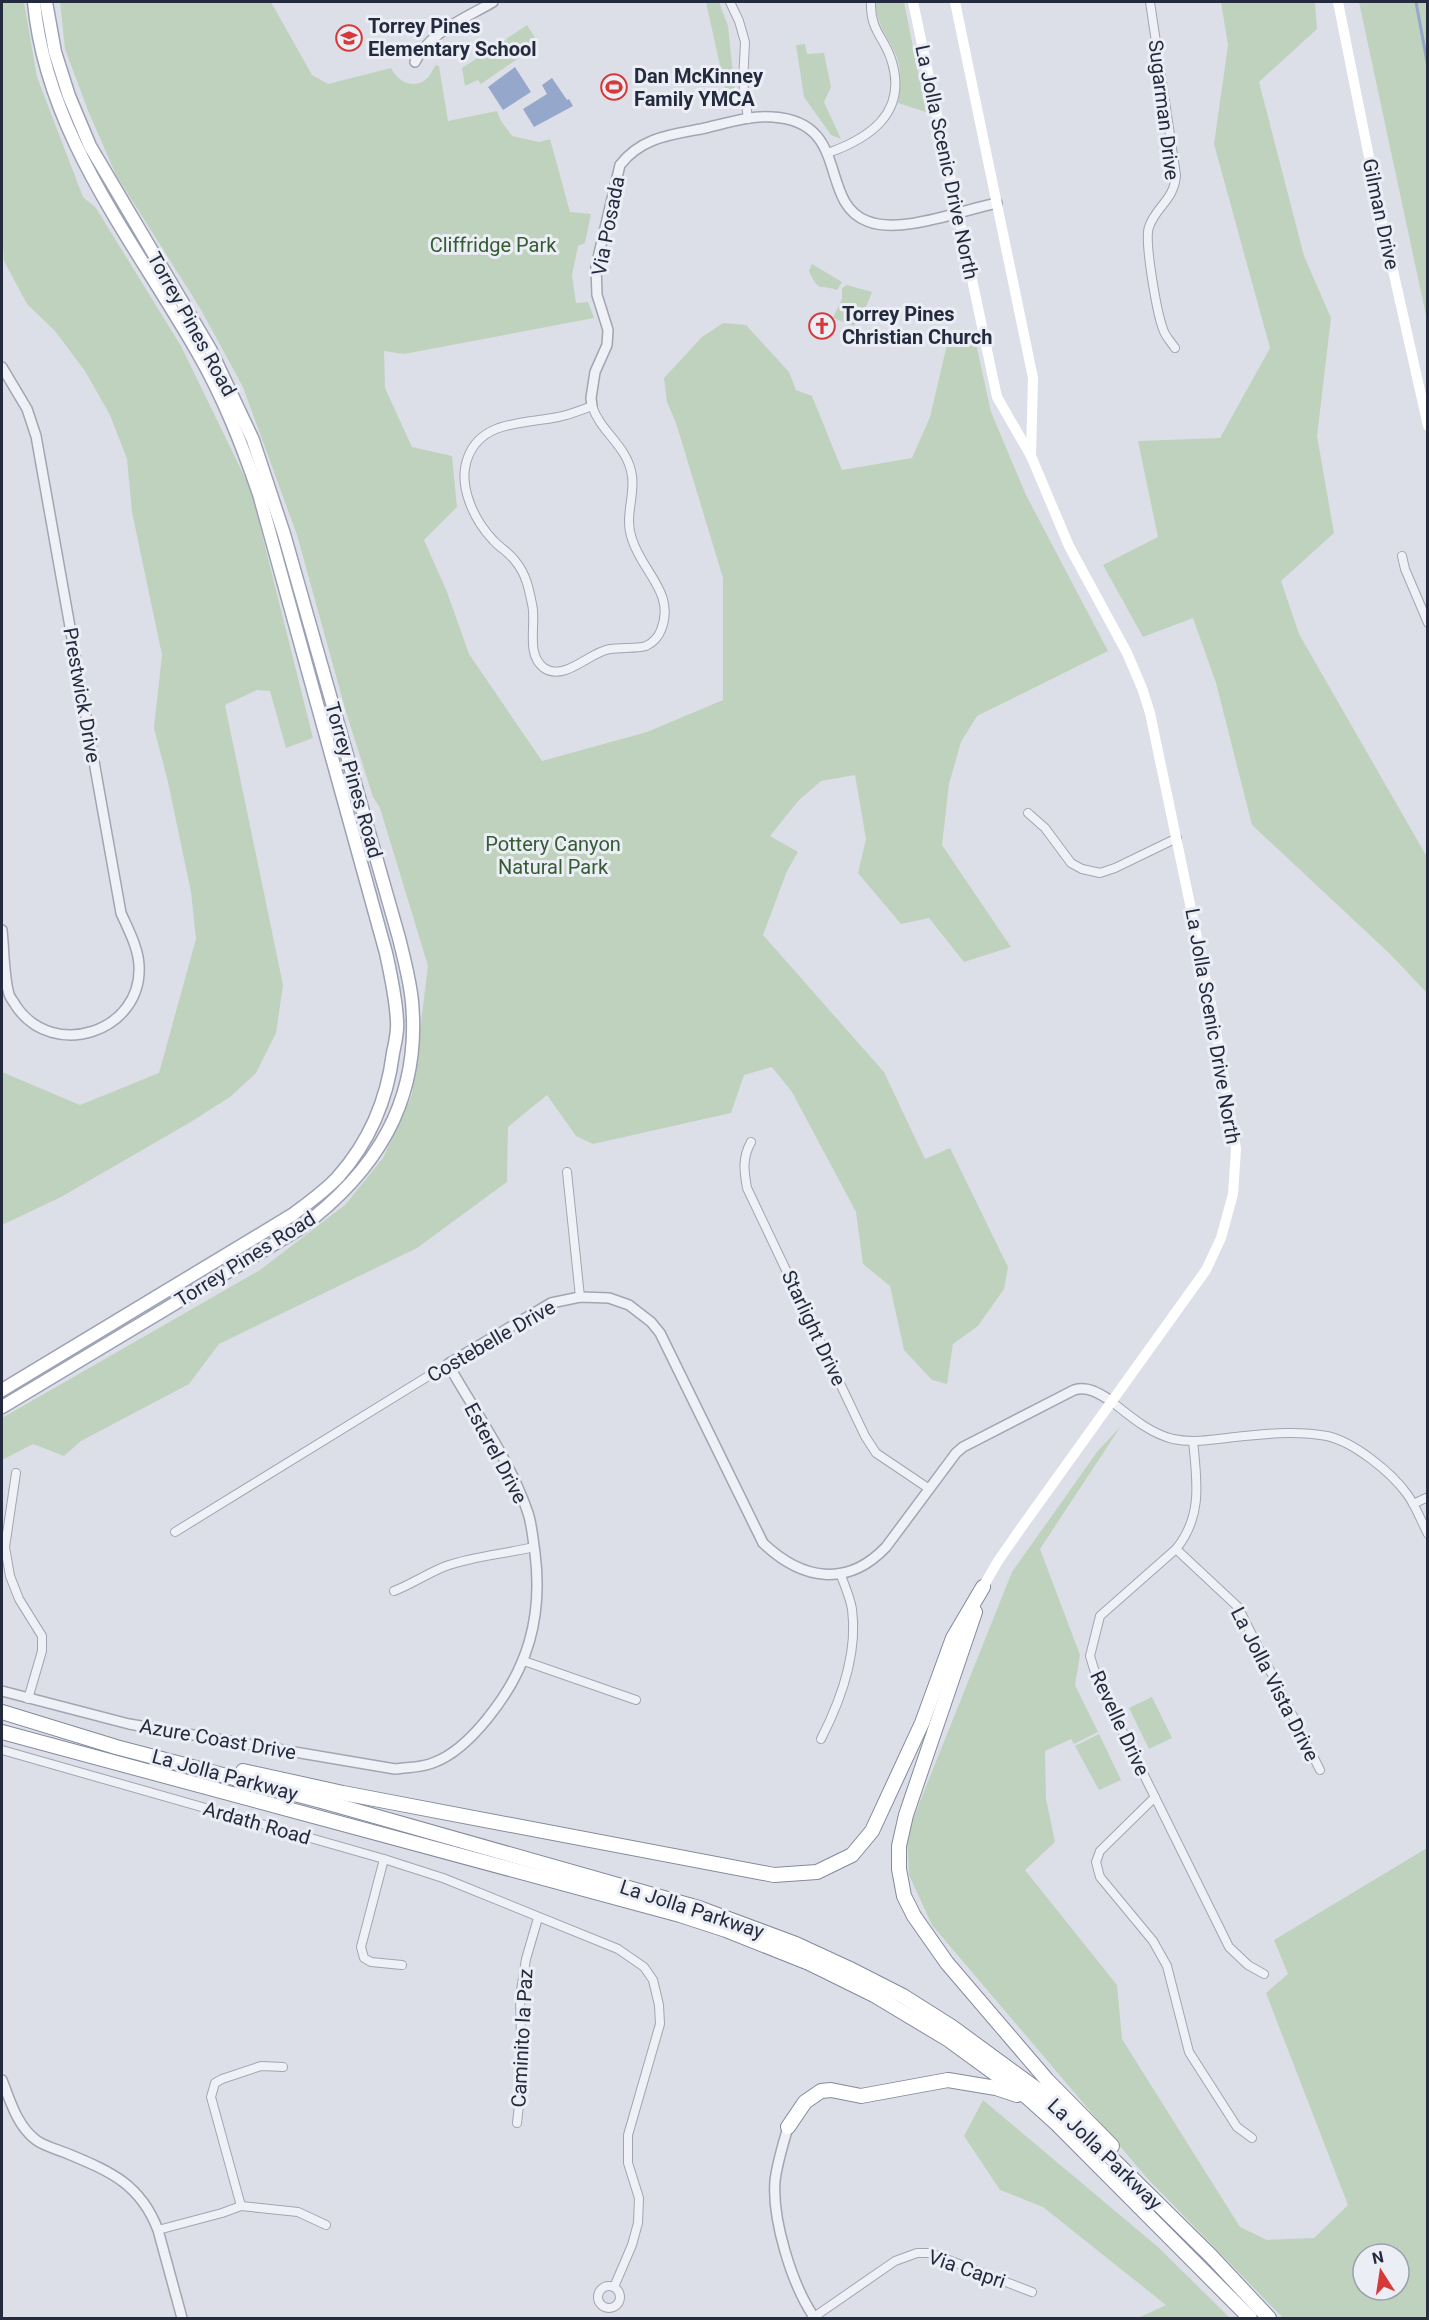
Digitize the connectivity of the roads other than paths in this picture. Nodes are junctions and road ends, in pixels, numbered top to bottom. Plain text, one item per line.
1 (34, 2) edge
2 (46, 2) edge
3 (493, 2) edge
4 (730, 2) edge
5 (871, 2) edge
6 (913, 2) edge
7 (955, 2) edge
8 (1150, 2) edge
9 (1338, 2) edge
10 (415, 62) dead end
11 (748, 119) junction
12 (828, 153) junction
13 (997, 203) junction
14 (957, 212) junction
15 (1175, 348) dead end
16 (2, 367) edge
17 (592, 406) junction
18 (1428, 426) edge
19 (1031, 456) junction
20 (1402, 556) dead end
21 (1428, 624) edge
22 (1028, 813) dead end
23 (1177, 838) junction
24 (2, 930) edge
25 (751, 1142) dead end
26 (567, 1172) dead end
27 (580, 1297) junction
28 (448, 1364) junction
29 (2, 1390) edge
30 (1111, 1401) junction
31 (2, 1407) edge
32 (1193, 1441) junction
33 (16, 1473) dead end
34 (928, 1488) junction
35 (1428, 1497) edge
36 (1413, 1504) junction
37 (175, 1532) dead end
38 (1428, 1534) edge
39 (534, 1547) junction
40 (1176, 1549) junction
41 (840, 1573) junction
42 (983, 1587) junction
43 (394, 1592) dead end
44 (524, 1661) junction
45 (2, 1691) edge
46 (28, 1699) junction
47 (636, 1700) dead end
48 (2, 1713) edge
49 (2, 1732) edge
50 (821, 1738) dead end
51 (2, 1750) edge
52 (137, 1751) junction
53 (437, 1762) joint
54 (1320, 1770) dead end
55 (1155, 1797) junction
56 (384, 1859) junction
57 (538, 1918) junction
58 (402, 1965) dead end
59 (1264, 1974) dead end
60 (283, 2067) dead end
61 (2, 2080) edge
62 (1027, 2097) junction
63 (517, 2123) dead end
64 (788, 2127) joint
65 (1252, 2138) dead end
66 (1147, 2195) junction
67 (241, 2206) junction
68 (326, 2225) dead end
69 (158, 2230) junction
70 (614, 2287) dead end
71 (1032, 2292) dead end
72 (814, 2318) edge
73 (182, 2319) edge
74 (1250, 2319) edge
75 (1269, 2319) edge

1 - 29 main road, Torrey Pines Road
2 - 31 main road, Torrey Pines Road
3 - 10 street
4 - 11 street
5 - 12 street
6 - 14 main road, La Jolla Scenic Drive North
7 - 13 main road, La Jolla Scenic Drive North
8 - 15 street, Sugarman Drive
9 - 18 main road, Gilman Drive
11 - 12 street, Via Posada
11 - 17 street, Via Posada
12 - 14 street, Via Posada
13 - 14 street, Via Posada
13 - 19 main road, La Jolla Scenic Drive North
14 - 19 main road, La Jolla Scenic Drive North
16 - 24 street, Prestwick Drive
17 - 17 street
19 - 23 main road, La Jolla Scenic Drive North
20 - 21 street
22 - 23 street
23 - 30 main road, La Jolla Scenic Drive North
25 - 34 street, Starlight Drive
26 - 27 street
27 - 28 street, Costebelle Drive
27 - 41 street, Costebelle Drive
28 - 37 street, Costebelle Drive
28 - 39 street, Esterel Drive
30 - 32 street
30 - 34 street
30 - 42 main road, La Jolla Scenic Drive North
32 - 36 street
32 - 40 street, Revelle Drive
33 - 46 street
34 - 41 street
35 - 36 street
36 - 38 street
39 - 43 street
39 - 44 street, Esterel Drive
40 - 54 street, La Jolla Vista Drive
40 - 55 street, Revelle Drive
41 - 50 street
42 - 52 highway
42 - 66 highway
44 - 47 street
44 - 53 street, Esterel Drive
45 - 46 street, Azure Coast Drive
46 - 53 street, Azure Coast Drive
48 - 52 highway, La Jolla Parkway
49 - 62 highway, La Jolla Parkway
51 - 56 street, Ardath Road
52 - 66 highway, La Jolla Parkway
55 - 59 street, Revelle Drive
55 - 65 street
56 - 57 street, Ardath Road
56 - 58 street
57 - 63 street, Caminito la Paz
57 - 70 street, Ardath Road
60 - 67 street
61 - 69 street
62 - 64 highway
62 - 74 highway, La Jolla Parkway
64 - 72 street
66 - 75 highway, La Jolla Parkway
67 - 68 street
67 - 69 street
69 - 73 street
71 - 72 street, Via Capri

